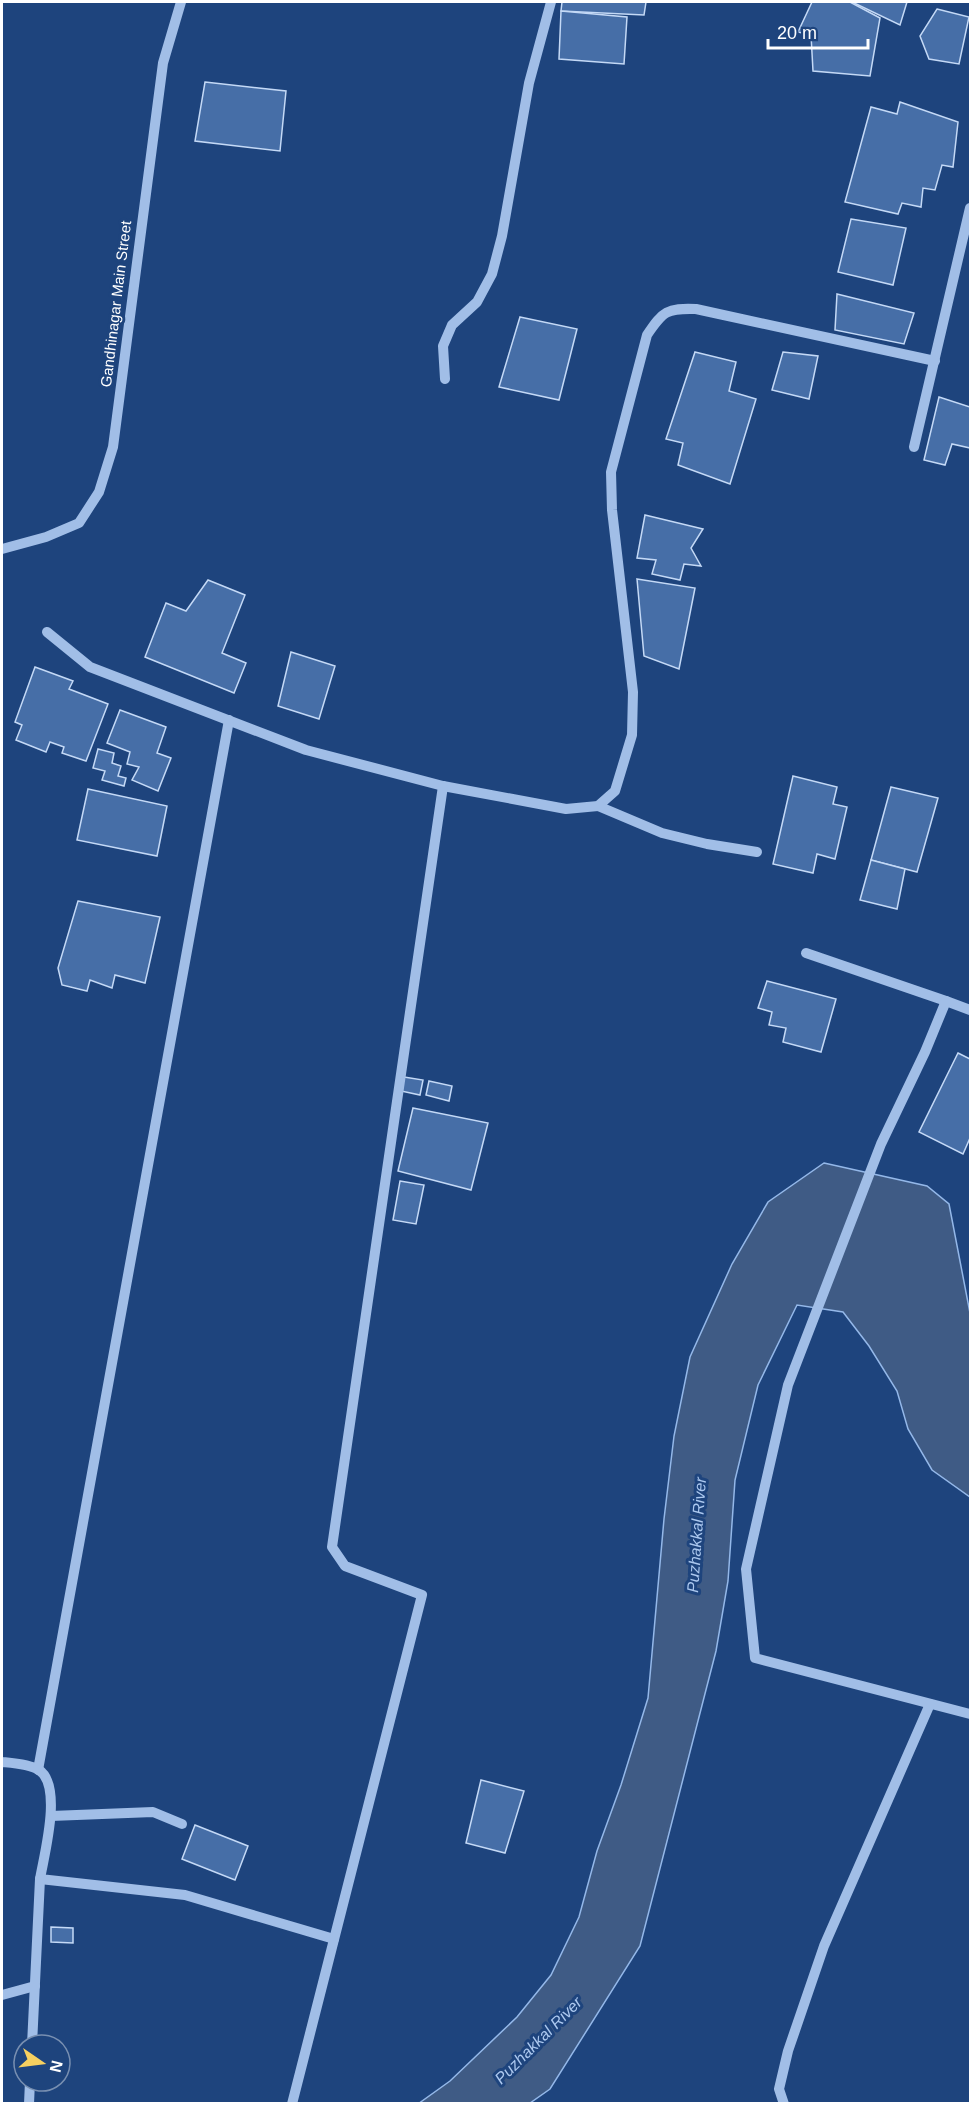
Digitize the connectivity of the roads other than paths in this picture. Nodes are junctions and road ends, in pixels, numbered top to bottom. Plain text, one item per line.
1 (181, 2) edge
2 (551, 2) edge
3 (970, 208) edge
4 (935, 361) junction
5 (445, 379) dead end
6 (914, 447) dead end
7 (2, 549) edge
8 (47, 632) dead end
9 (229, 720) junction
10 (442, 786) junction
11 (598, 806) junction
12 (757, 852) dead end
13 (806, 953) dead end
14 (946, 1001) junction
15 (970, 1010) edge
16 (930, 1704) junction
17 (970, 1714) edge
18 (2, 1762) edge
19 (38, 1770) junction
20 (51, 1816) junction
21 (182, 1824) dead end
22 (40, 1879) junction
23 (334, 1939) junction
24 (35, 1986) junction
25 (2, 1995) edge
26 (33, 2033) edge
27 (292, 2103) edge
28 (784, 2103) edge

1 - 7 street, Gandhinagar Main Street
2 - 5 street
3 - 4 street
4 - 6 street
4 - 11 street
8 - 9 street
9 - 10 street
9 - 19 street
10 - 11 street
10 - 23 street
11 - 12 street
13 - 14 street
14 - 15 street
14 - 16 street
16 - 17 street
16 - 28 street
18 - 19 street
19 - 20 street
20 - 21 street
20 - 22 street
22 - 23 street
22 - 24 street
23 - 27 street
24 - 25 street
24 - 26 street

